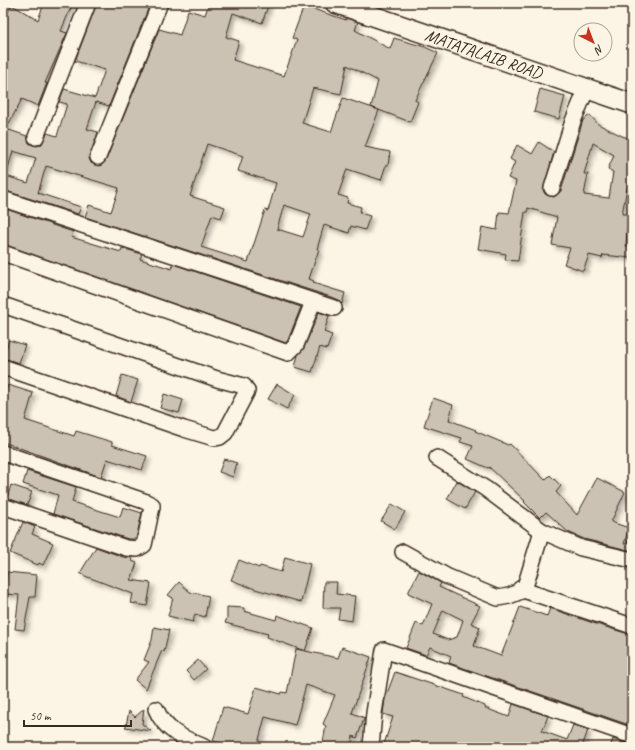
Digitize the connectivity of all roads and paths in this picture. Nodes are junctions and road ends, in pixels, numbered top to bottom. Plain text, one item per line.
1 (88, 3) edge
2 (160, 3) edge
3 (335, 3) edge
4 (587, 88) junction
5 (632, 104) edge
6 (36, 136) dead end
7 (98, 157) dead end
8 (552, 188) dead end
9 (3, 199) edge
10 (3, 253) edge
11 (313, 302) junction
12 (3, 305) edge
13 (334, 308) dead end
14 (3, 367) edge
15 (3, 453) edge
16 (437, 458) dead end
17 (3, 506) edge
18 (542, 531) junction
19 (403, 552) dead end
20 (632, 560) edge
21 (522, 589) junction
22 (632, 626) edge
23 (156, 709) dead end
24 (632, 736) edge
25 (204, 747) edge
26 (371, 747) edge

1 - 6 street
2 - 7 street
3 - 4 main road, MATATALAIB ROAD
4 - 5 main road, MATATALAIB ROAD
4 - 8 street
9 - 11 street
10 - 11 street
11 - 13 street
12 - 14 street
15 - 17 street
16 - 18 street
18 - 20 street
18 - 21 street
19 - 21 street
21 - 22 street
23 - 25 street
24 - 26 street

